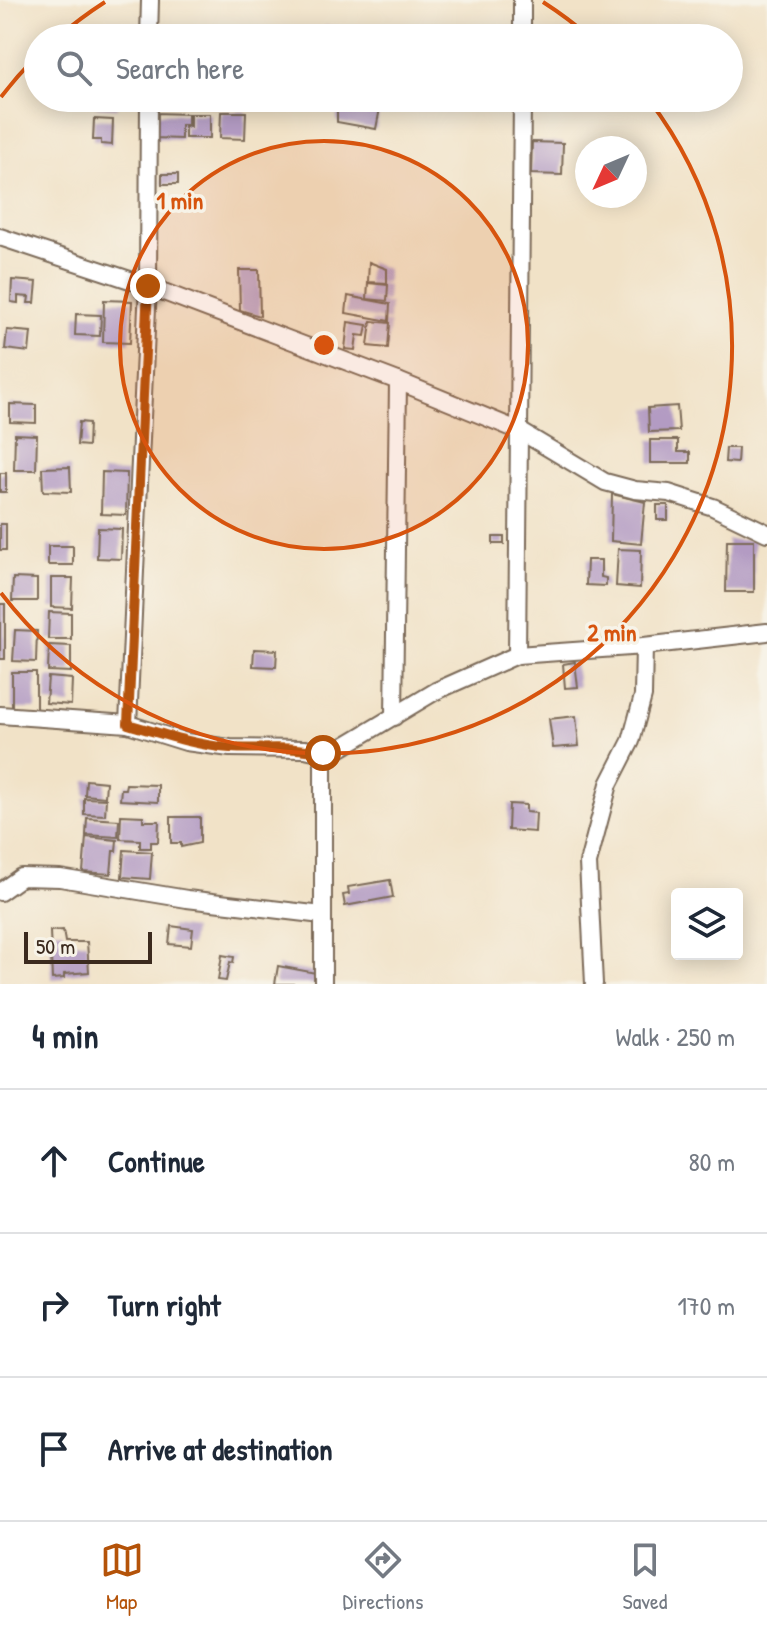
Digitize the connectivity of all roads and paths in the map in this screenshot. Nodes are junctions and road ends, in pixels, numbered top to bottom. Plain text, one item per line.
1 (150, 0) edge
2 (522, 0) edge
3 (149, 24) edge
4 (522, 24) edge
5 (149, 112) edge
6 (522, 112) edge
7 (0, 237) edge
8 (148, 286) junction
9 (398, 381) junction
10 (520, 431) junction
11 (767, 533) edge
12 (767, 632) edge
13 (644, 646) junction
14 (517, 655) junction
15 (0, 715) edge
16 (394, 717) junction
17 (128, 724) junction
18 (323, 753) junction
19 (0, 892) edge
20 (322, 915) junction
21 (323, 984) edge
22 (594, 984) edge

1 - 3 street
2 - 4 street
5 - 8 street
6 - 10 street
7 - 8 street
8 - 9 street
8 - 17 street
9 - 10 street
9 - 16 street
10 - 11 street
10 - 14 street
12 - 13 street
13 - 14 street
13 - 22 street
14 - 16 street
15 - 17 street
16 - 18 street
17 - 18 street
18 - 20 street
19 - 20 street
20 - 21 street

